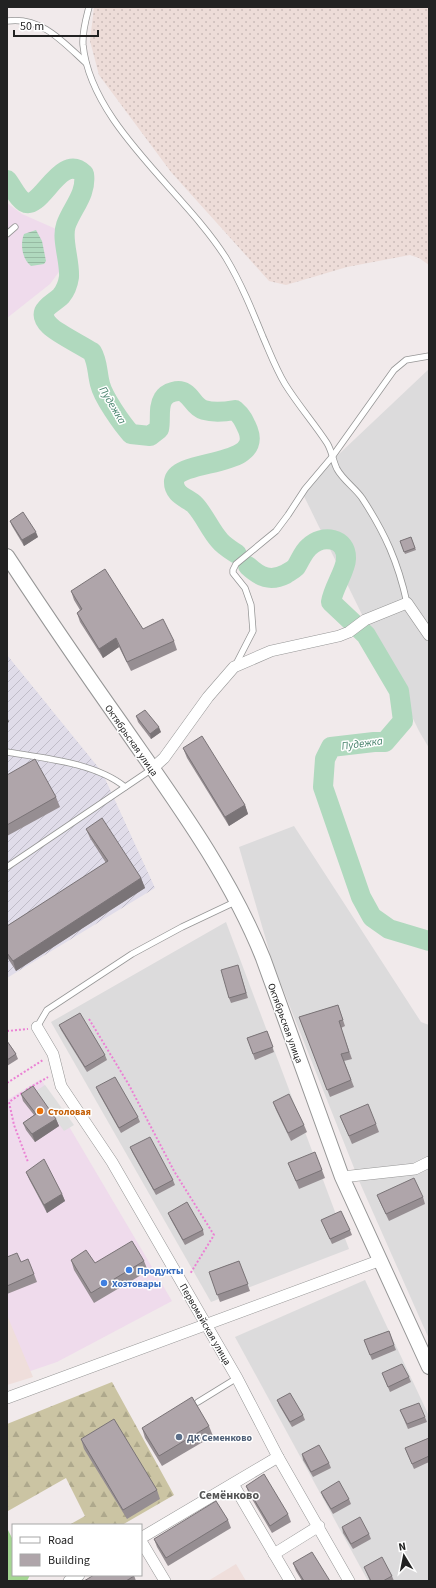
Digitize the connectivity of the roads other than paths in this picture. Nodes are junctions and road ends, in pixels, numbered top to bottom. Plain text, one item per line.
1 (89, 7) edge
2 (7, 21) edge
3 (86, 64) junction
4 (15, 228) dead end
5 (7, 234) edge
6 (429, 356) edge
7 (332, 457) junction
8 (7, 556) edge
9 (407, 602) junction
10 (429, 635) edge
11 (234, 667) junction
12 (7, 752) edge
13 (153, 768) junction
14 (125, 787) junction
15 (7, 868) edge
16 (237, 901) junction
17 (37, 1028) joint
18 (429, 1162) edge
19 (342, 1177) junction
20 (382, 1260) junction
21 (206, 1325) junction
22 (429, 1367) edge
23 (237, 1378) junction
24 (7, 1398) edge
25 (198, 1402) dead end
26 (278, 1457) junction
27 (233, 1484) junction
28 (319, 1526) junction
29 (142, 1539) edge
30 (142, 1542) edge
31 (274, 1554) junction
32 (165, 1581) edge
33 (290, 1581) edge
34 (349, 1581) edge

1 - 3 lane
2 - 3 lane
3 - 7 lane
4 - 5 lane
6 - 7 lane
7 - 9 lane
7 - 11 lane
8 - 13 street, Октябрьская улица
9 - 10 street
9 - 11 street
11 - 13 street
12 - 14 lane
13 - 14 lane
13 - 16 street, Октябрьская улица
14 - 15 lane
16 - 17 lane
16 - 19 street, Октябрьская улица
17 - 21 street, Первомайская улица
18 - 19 street
19 - 20 street, Октябрьская улица
20 - 21 street
20 - 22 street, Октябрьская улица
21 - 23 street, Первомайская улица
21 - 24 street
23 - 25 lane
23 - 26 street, Первомайская улица
26 - 27 street
26 - 28 street, Первомайская улица
27 - 29 street
27 - 31 street
28 - 31 street
28 - 34 street, Первомайская улица
30 - 32 street
31 - 33 street

